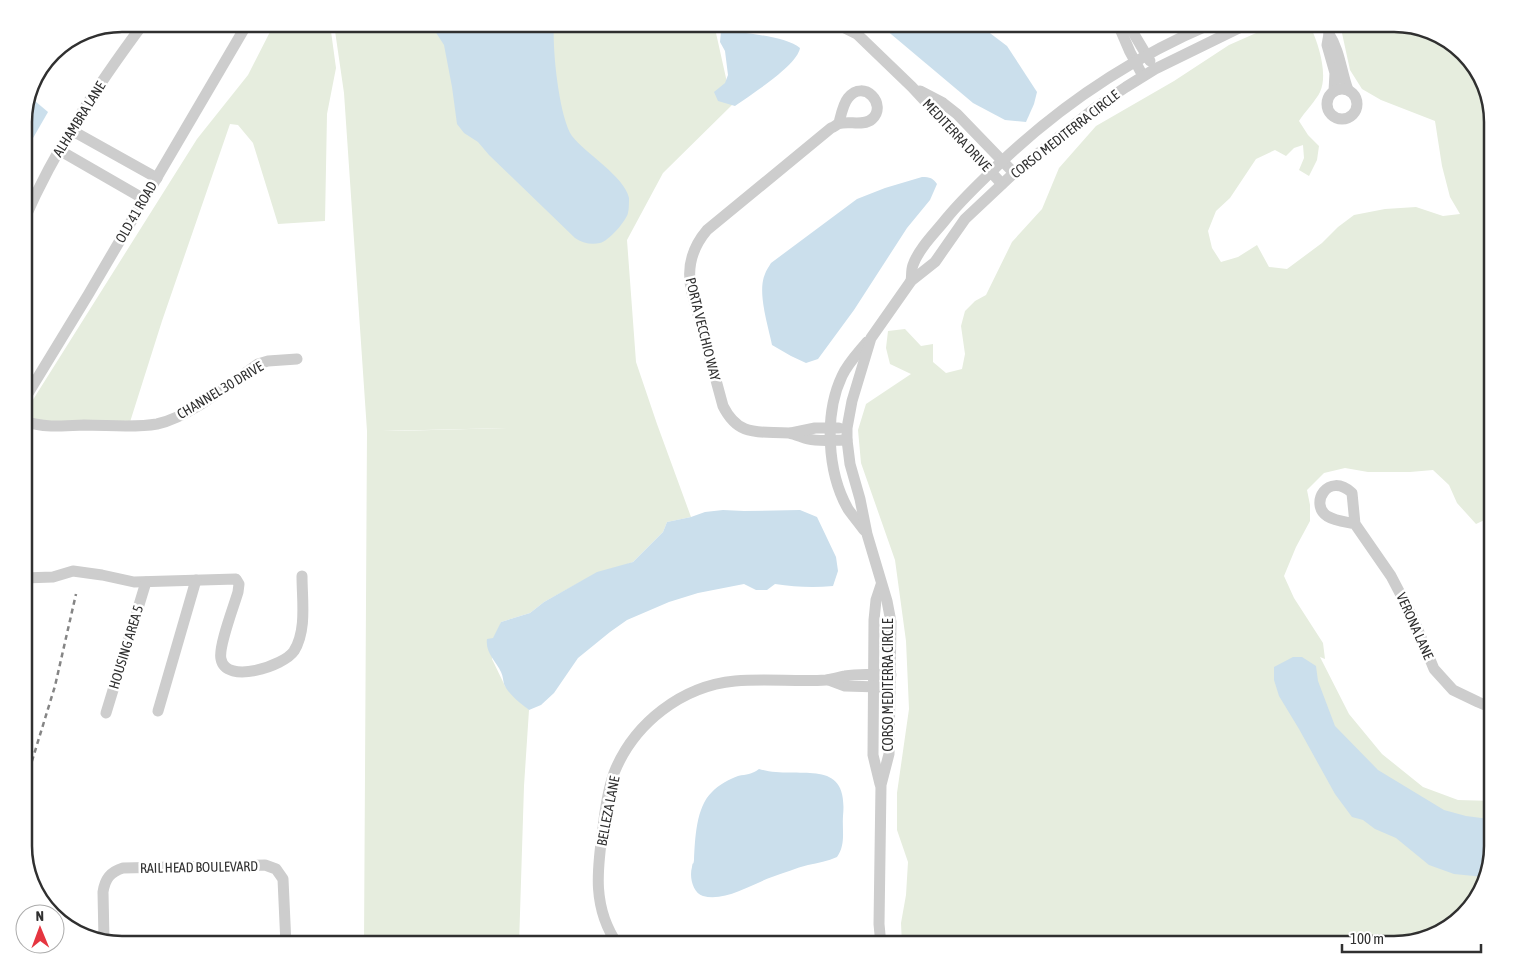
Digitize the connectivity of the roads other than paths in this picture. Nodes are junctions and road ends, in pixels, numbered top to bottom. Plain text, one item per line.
1 (137, 32) edge
2 (242, 32) edge
3 (853, 32) edge
4 (1122, 32) edge
5 (1133, 32) edge
6 (1192, 32) edge
7 (1231, 32) edge
8 (1329, 32) edge
9 (1330, 32) edge
10 (1146, 55) junction
11 (1135, 62) junction
12 (1155, 69) junction
13 (1143, 76) junction
14 (912, 87) junction
15 (1348, 90) junction
16 (1334, 91) junction
17 (839, 123) dead end
18 (71, 130) junction
19 (59, 150) junction
20 (1002, 161) junction
21 (991, 172) junction
22 (1014, 173) junction
23 (156, 178) junction
24 (1002, 184) junction
25 (144, 199) junction
26 (33, 200) edge
27 (911, 280) junction
28 (871, 338) junction
29 (297, 359) dead end
30 (33, 385) edge
31 (33, 424) edge
32 (831, 434) junction
33 (847, 434) junction
34 (1354, 524) dead end
35 (867, 534) junction
36 (302, 576) dead end
37 (33, 578) edge
38 (196, 580) junction
39 (146, 582) junction
40 (881, 585) junction
41 (890, 675) junction
42 (874, 681) junction
43 (890, 687) junction
44 (1484, 705) edge
45 (158, 711) dead end
46 (106, 713) dead end
47 (881, 785) junction
48 (104, 934) edge
49 (286, 936) edge
50 (612, 936) edge
51 (880, 936) edge

1 - 18 street, ALHAMBRA LANE
2 - 23 street, OLD 41 ROAD
3 - 14 street, MEDITERRA DRIVE
4 - 11 street
5 - 10 street
6 - 10 street, CORSO MEDITERRA CIRCLE
7 - 12 street, CORSO MEDITERRA CIRCLE
8 - 16 street
9 - 15 street
10 - 11 street, CORSO MEDITERRA CIRCLE
10 - 12 street
11 - 13 street
11 - 20 street, CORSO MEDITERRA CIRCLE
12 - 13 street, CORSO MEDITERRA CIRCLE
13 - 22 street, CORSO MEDITERRA CIRCLE
14 - 20 street, MEDITERRA DRIVE
14 - 21 street, MEDITERRA DRIVE
15 - 16 street
15 - 16 street
17 - 32 street, PORTA VECCHIO WAY
18 - 19 street, ALHAMBRA LANE
18 - 23 street
19 - 25 street
19 - 26 street, ALHAMBRA LANE
20 - 21 street, CORSO MEDITERRA CIRCLE
20 - 22 street, MEDITERRA DRIVE
21 - 24 street, MEDITERRA DRIVE
21 - 27 street, CORSO MEDITERRA CIRCLE
22 - 24 street, CORSO MEDITERRA CIRCLE
23 - 25 street, OLD 41 ROAD
24 - 27 street, CORSO MEDITERRA CIRCLE
25 - 30 street, OLD 41 ROAD
27 - 28 street, CORSO MEDITERRA CIRCLE
28 - 32 street
28 - 33 street, CORSO MEDITERRA CIRCLE
29 - 31 street, CHANNEL 30 DRIVE
32 - 33 street, PORTA VECCHIO WAY
32 - 35 street
33 - 35 street, CORSO MEDITERRA CIRCLE
34 - 44 street, VERONA LANE
35 - 40 street, CORSO MEDITERRA CIRCLE
36 - 38 street
37 - 39 street
38 - 39 street
38 - 45 street
39 - 46 street, HOUSING AREA 5
40 - 41 street, CORSO MEDITERRA CIRCLE
40 - 42 street, CORSO MEDITERRA CIRCLE
41 - 42 street, BELLEZA LANE
41 - 43 street, CORSO MEDITERRA CIRCLE
42 - 43 street, BELLEZA LANE
42 - 47 street, CORSO MEDITERRA CIRCLE
42 - 50 street, BELLEZA LANE
43 - 47 street, CORSO MEDITERRA CIRCLE
47 - 51 street, CORSO MEDITERRA CIRCLE
48 - 49 street, RAIL HEAD BOULEVARD

